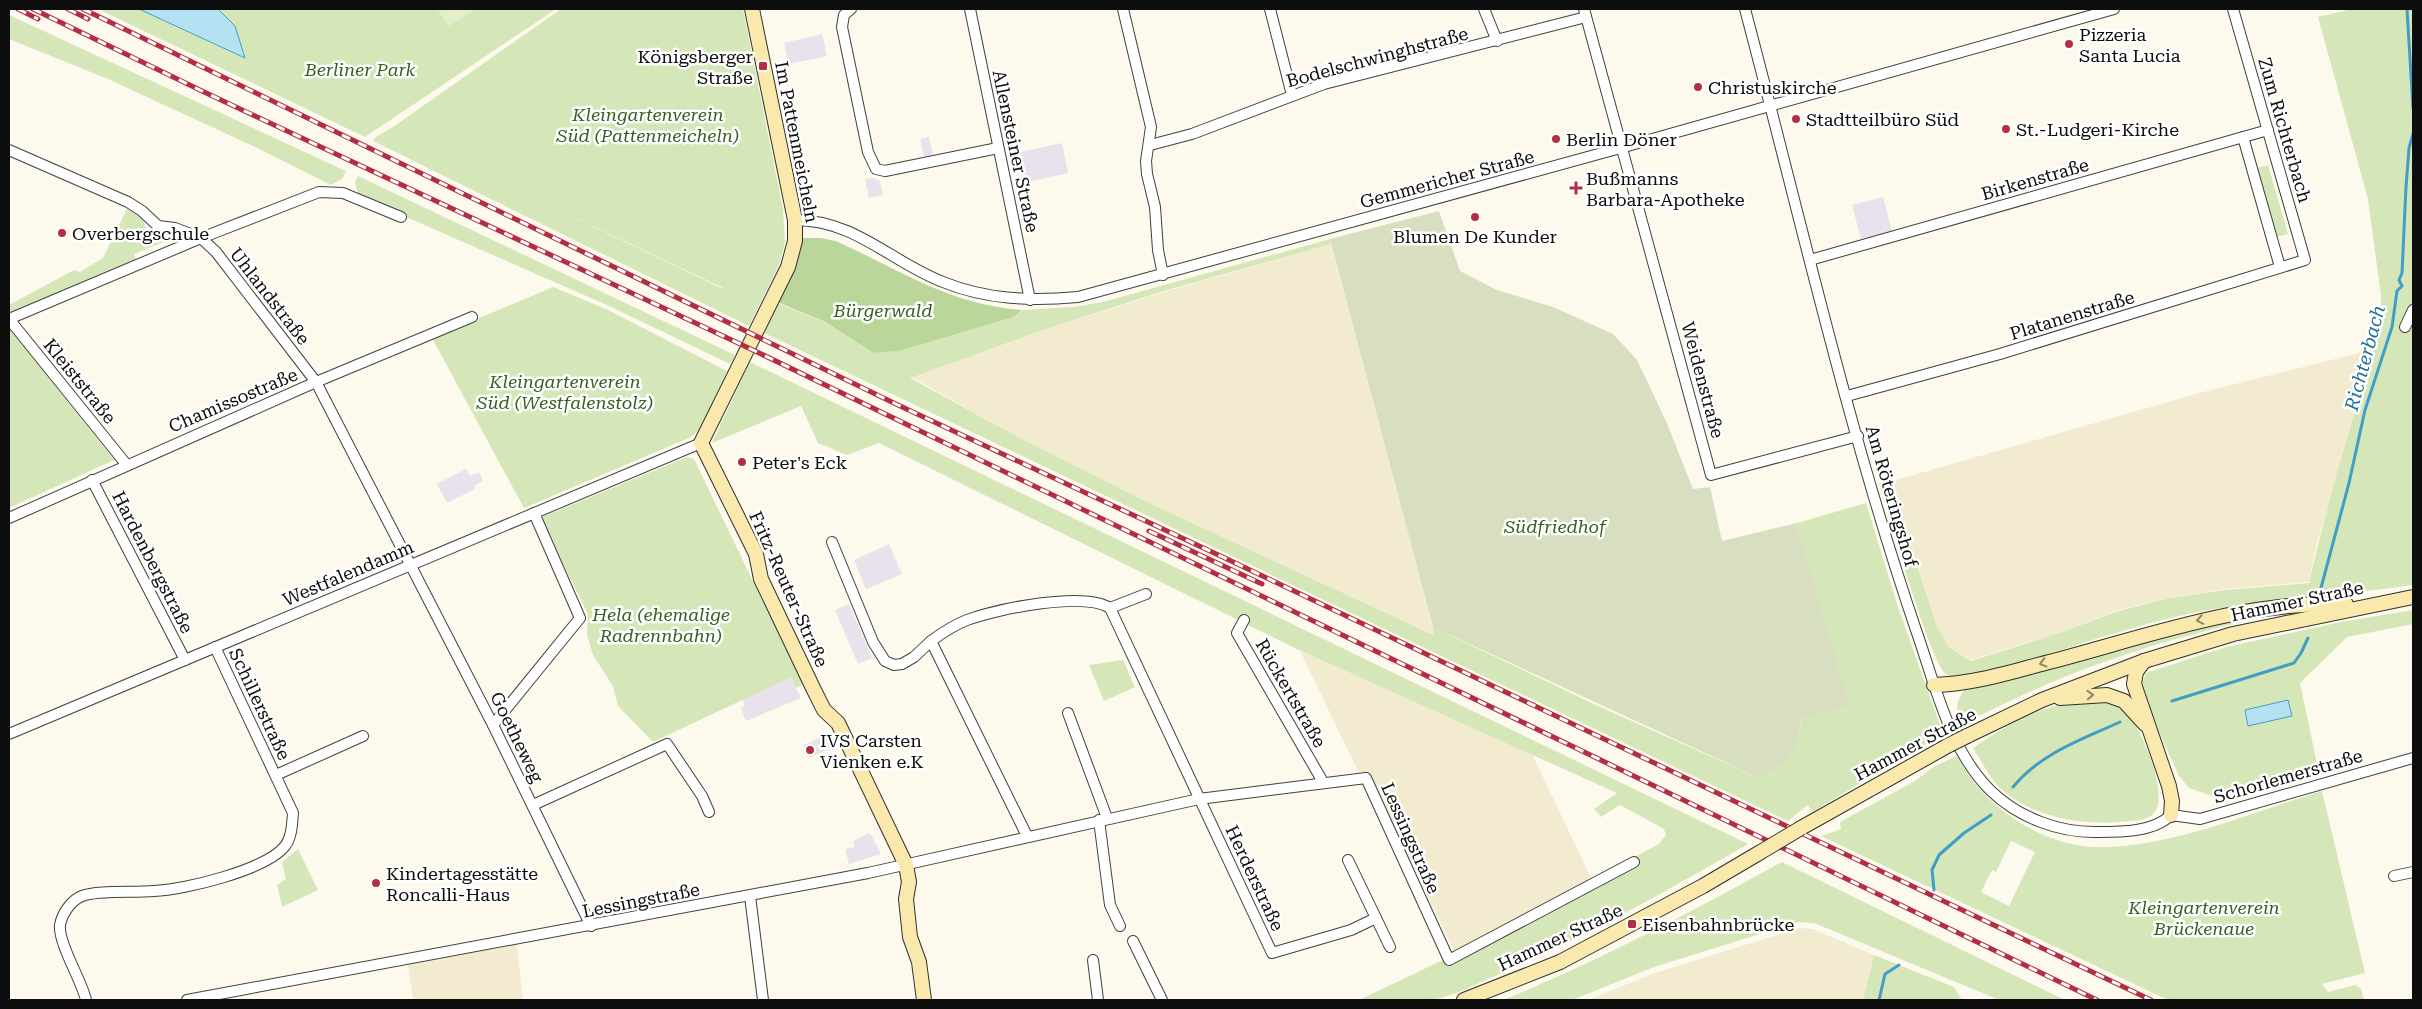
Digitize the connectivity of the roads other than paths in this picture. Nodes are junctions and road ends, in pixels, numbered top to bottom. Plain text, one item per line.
1 (752, 9) edge
2 (851, 9) edge
3 (970, 9) edge
4 (1123, 9) edge
5 (1270, 9) edge
6 (1484, 9) edge
7 (1745, 9) edge
8 (2114, 9) edge
9 (2233, 9) edge
10 (1585, 13) edge
11 (1497, 41) junction
12 (1292, 95) junction
13 (1770, 105) junction
14 (2268, 130) junction
15 (2243, 137) junction
16 (1150, 145) junction
17 (1624, 147) junction
18 (998, 148) junction
19 (9, 150) edge
20 (401, 217) dead end
21 (795, 220) junction
22 (202, 238) junction
23 (1810, 260) junction
24 (2306, 260) joint
25 (2280, 267) junction
26 (1163, 274) junction
27 (1030, 300) junction
28 (2413, 310) edge
29 (472, 318) dead end
30 (9, 319) edge
31 (2405, 327) dead end
32 (316, 382) junction
33 (1847, 396) junction
34 (1858, 436) junction
35 (701, 443) junction
36 (126, 464) junction
37 (92, 480) junction
38 (534, 512) junction
39 (9, 518) edge
40 (832, 542) dead end
41 (412, 564) junction
42 (1146, 594) dead end
43 (2413, 597) edge
44 (2370, 605) junction
45 (1110, 608) junction
46 (1244, 620) dead end
47 (931, 641) junction
48 (215, 646) junction
49 (185, 660) junction
50 (2144, 661) junction
51 (1934, 685) junction
52 (2042, 700) junction
53 (1068, 713) dead end
54 (494, 725) junction
55 (2147, 726) junction
56 (9, 734) edge
57 (363, 736) dead end
58 (2413, 758) edge
59 (276, 775) junction
60 (1323, 782) junction
61 (1199, 799) junction
62 (533, 805) junction
63 (710, 812) dead end
64 (2171, 815) junction
65 (1103, 819) junction
66 (1027, 836) junction
67 (1348, 860) dead end
68 (1634, 862) dead end
69 (906, 865) junction
70 (2413, 872) edge
71 (2394, 876) dead end
72 (750, 896) junction
73 (1376, 918) junction
74 (591, 926) junction
75 (1120, 926) dead end
76 (1133, 941) dead end
77 (1390, 947) dead end
78 (1093, 960) dead end
79 (86, 1000) edge
80 (186, 1000) edge
81 (763, 1000) edge
82 (924, 1000) edge
83 (1098, 1000) edge
84 (1162, 1000) edge
85 (1464, 1000) edge

1 - 21 main road, Im Pattenmeicheln
2 - 18 street
3 - 18 street, Allensteiner Straße
4 - 16 street
5 - 12 street
6 - 11 street
7 - 13 street, Am Röteringshof
8 - 13 street, Gemmericher Straße
9 - 14 street, Zum Richterbach
10 - 11 street, Bodelschwinghstraße
10 - 17 street
11 - 12 street, Bodelschwinghstraße
12 - 16 street, Bodelschwinghstraße
13 - 17 street, Gemmericher Straße
13 - 23 street, Am Röteringshof
14 - 15 street, Birkenstraße
14 - 24 street, Zum Richterbach
15 - 23 street, Birkenstraße
15 - 25 street
16 - 26 street
17 - 26 street, Gemmericher Straße
17 - 34 street, Weidenstraße
18 - 27 street, Allensteiner Straße
19 - 22 street, Uhlandstraße
20 - 22 street
21 - 27 street, Gemmericher Straße
21 - 35 main road, Im Pattenmeicheln
22 - 30 street
22 - 32 street, Uhlandstraße
23 - 33 street, Am Röteringshof
24 - 25 street, Platanenstraße
25 - 33 street, Platanenstraße
26 - 27 street, Gemmericher Straße
28 - 31 street
29 - 32 street, Chamissostraße
30 - 36 street, Kleiststraße
32 - 36 street, Chamissostraße
32 - 41 street, Uhlandstraße
33 - 34 street, Am Röteringshof
34 - 51 street, Am Röteringshof
35 - 38 street, Westfalendamm
35 - 69 main road, Fritz-Reuter-Straße
36 - 37 street, Chamissostraße
37 - 39 street, Chamissostraße
37 - 49 street, Hardenbergstraße
38 - 41 street, Westfalendamm
38 - 54 street
40 - 47 street
41 - 48 street, Westfalendamm
41 - 54 street, Goetheweg
42 - 45 street
43 - 44 main road, Hammer Straße
44 - 50 main road, Hammer Straße
44 -> 51 main road
45 - 47 street
45 - 61 street
46 - 60 street, Rückertstraße
47 - 66 street
48 - 49 street, Westfalendamm
48 - 59 street, Schillerstraße
49 - 56 street, Westfalendamm
50 - 52 main road, Hammer Straße
50 - 55 main road
51 - 64 street, Am Röteringshof
52 -> 55 main road
52 - 85 main road, Hammer Straße, bridge
53 - 65 street
54 - 62 street, Goetheweg
55 - 64 main road
57 - 59 street, Schillerstraße
58 - 64 street, Schorlemerstraße
59 - 79 street, Schillerstraße
60 - 61 street, Lessingstraße
60 - 68 street, Lessingstraße
61 - 65 street, Lessingstraße
61 - 73 street, Herderstraße
62 - 63 street
62 - 74 street, Goetheweg
65 - 66 street, Lessingstraße
65 - 75 street
66 - 69 street, Lessingstraße
67 - 73 street
69 - 72 street, Lessingstraße
69 - 82 main road, Fritz-Reuter-Straße
70 - 71 street
72 - 74 street, Lessingstraße
72 - 81 street
73 - 77 street
74 - 80 street, Lessingstraße
76 - 84 street
78 - 83 street

